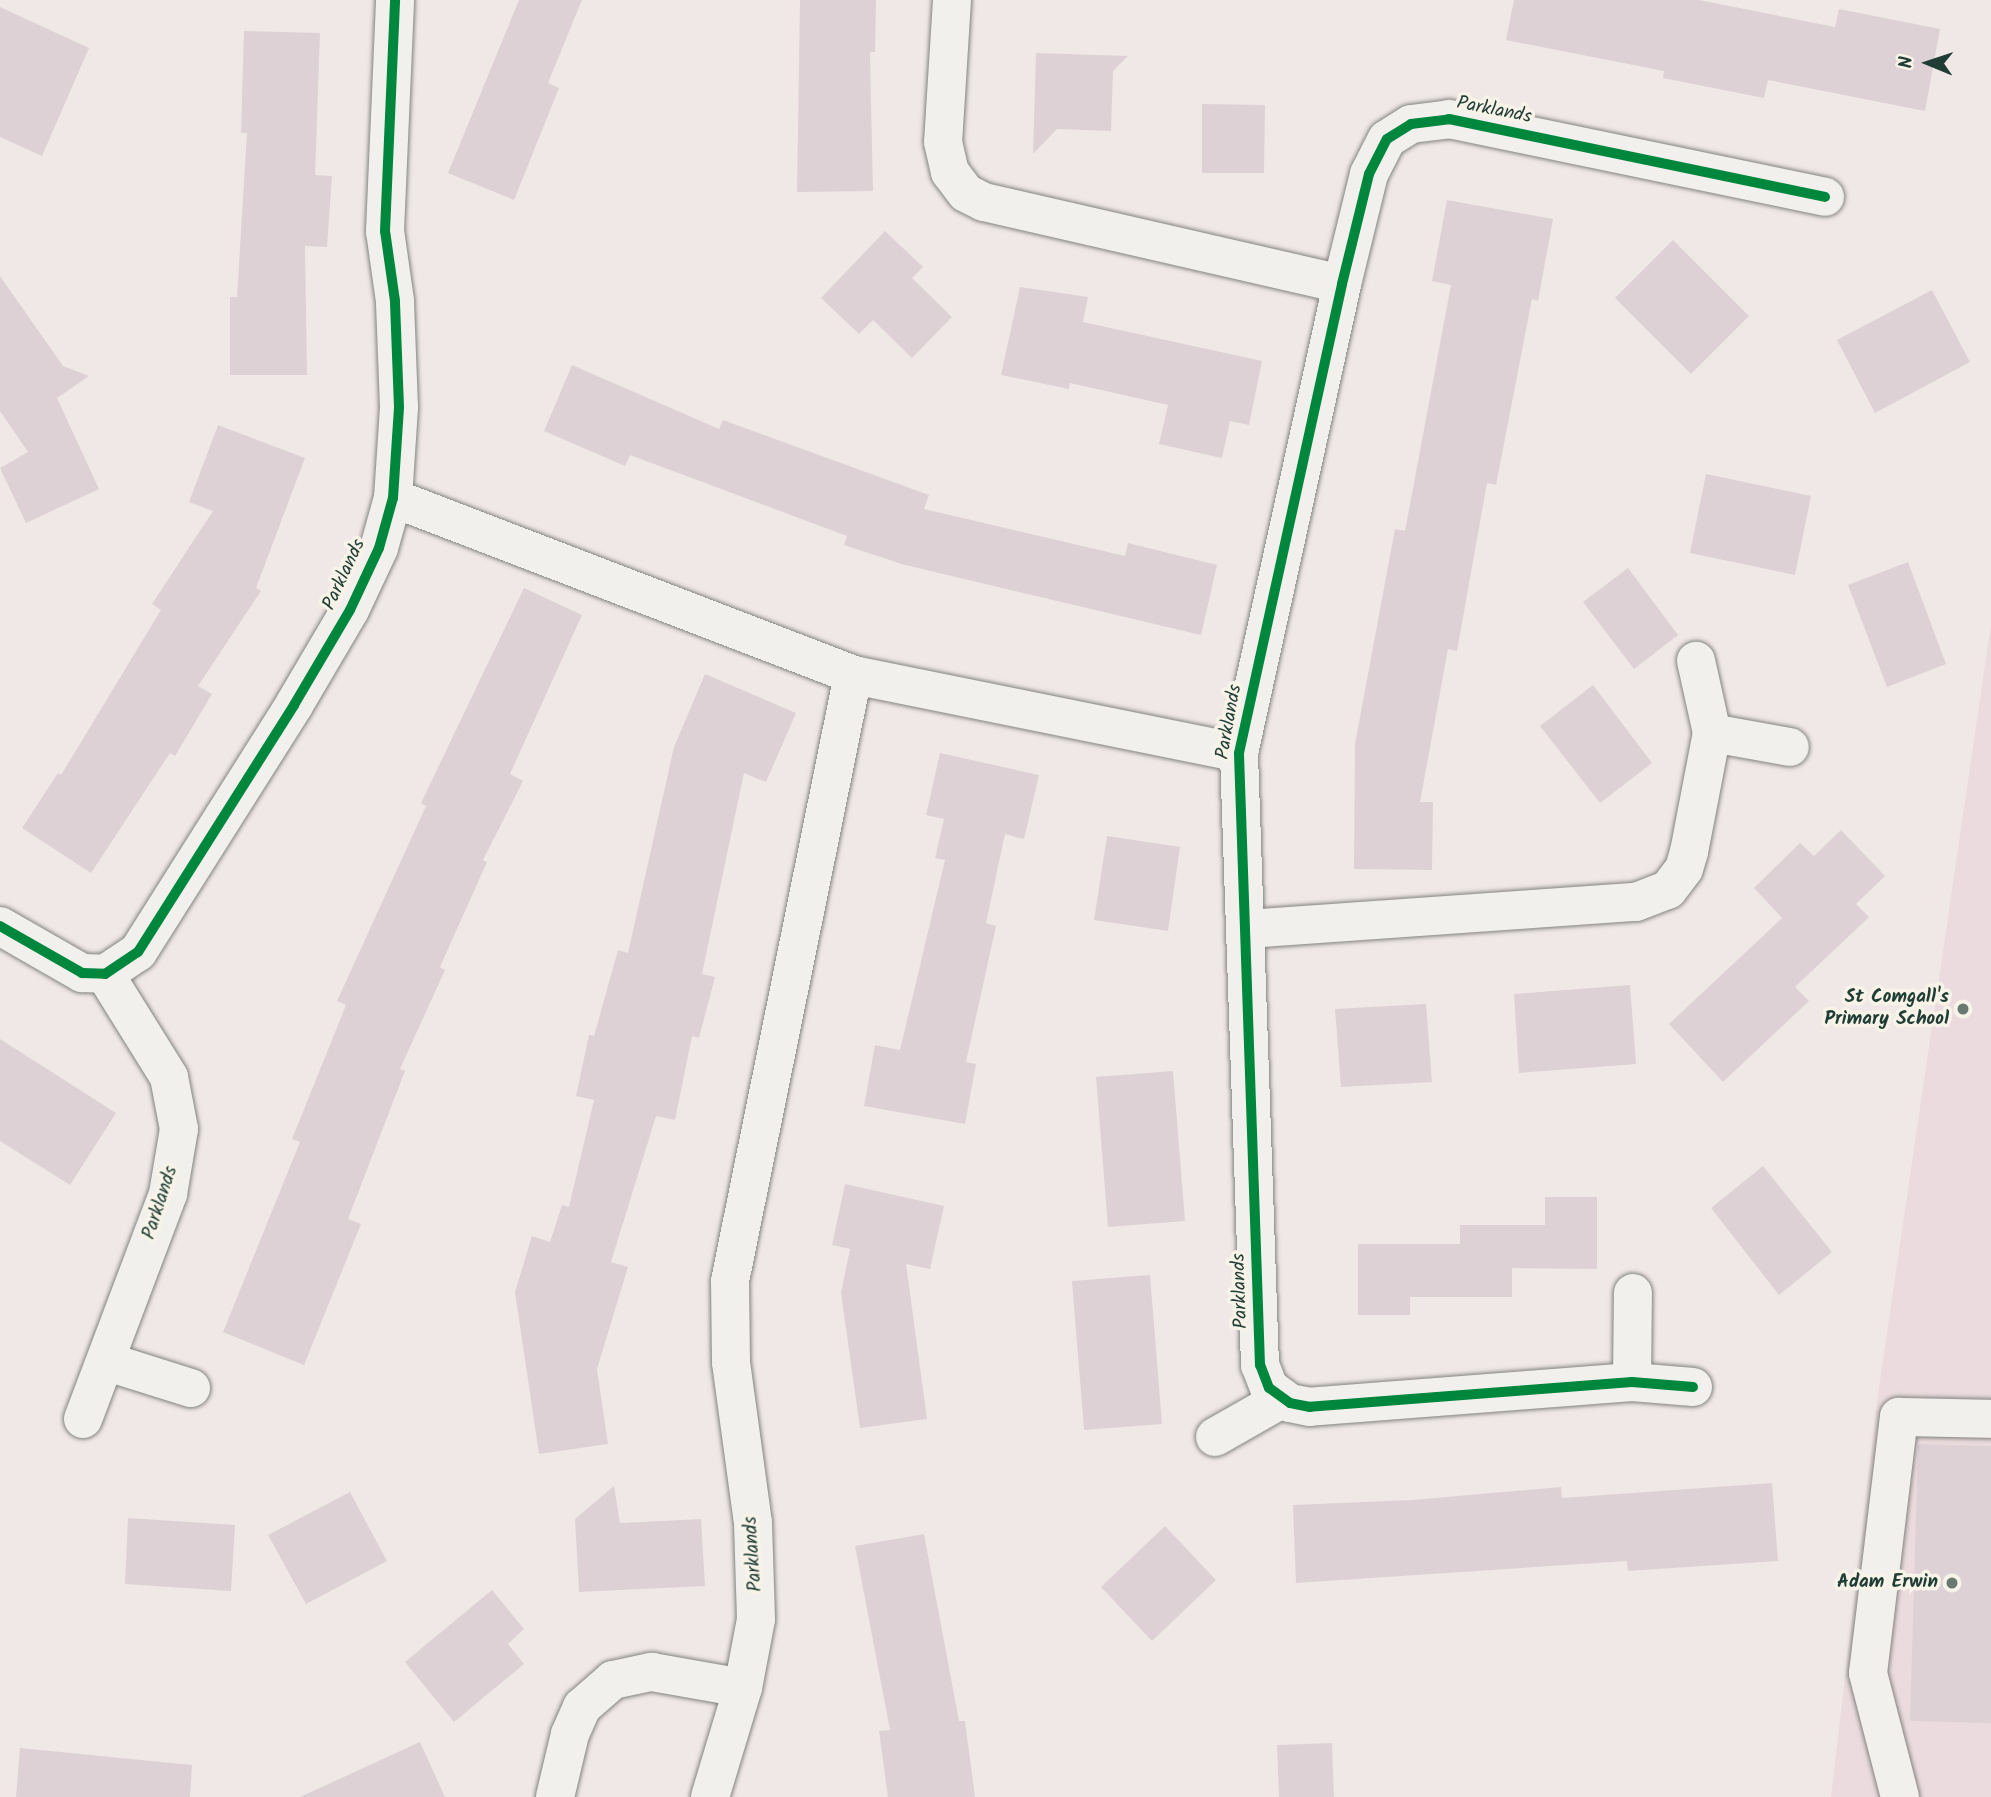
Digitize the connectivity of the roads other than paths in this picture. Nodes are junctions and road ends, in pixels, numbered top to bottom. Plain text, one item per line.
1 (396, 0) edge
2 (952, 0) edge
3 (1825, 197) dead end
4 (1342, 284) junction
5 (393, 498) junction
6 (1696, 661) dead end
7 (853, 675) junction
8 (1712, 733) junction
9 (1790, 747) dead end
10 (1239, 753) junction
11 (0, 926) edge
12 (1247, 929) junction
13 (105, 974) junction
14 (1633, 1293) dead end
15 (108, 1362) junction
16 (1632, 1382) junction
17 (1693, 1387) dead end
18 (191, 1388) dead end
19 (1282, 1399) junction
20 (83, 1419) dead end
21 (1991, 1419) edge
22 (1215, 1437) dead end
23 (743, 1688) junction
24 (555, 1797) edge
25 (710, 1797) edge
26 (1900, 1797) edge

1 - 5 street, Parklands
2 - 4 street
3 - 4 street, Parklands
4 - 10 street, Parklands
5 - 7 street, Parklands
5 - 13 street, Parklands
6 - 8 street
7 - 10 street, Parklands
7 - 23 street, Parklands
8 - 9 street
8 - 12 street
10 - 12 street, Parklands
11 - 13 street
12 - 19 street, Parklands
13 - 15 street, Parklands
14 - 16 street
15 - 18 street
15 - 20 street, Parklands
16 - 17 street
16 - 19 street
19 - 22 street
21 - 26 street
23 - 24 street
23 - 25 street, Parklands

